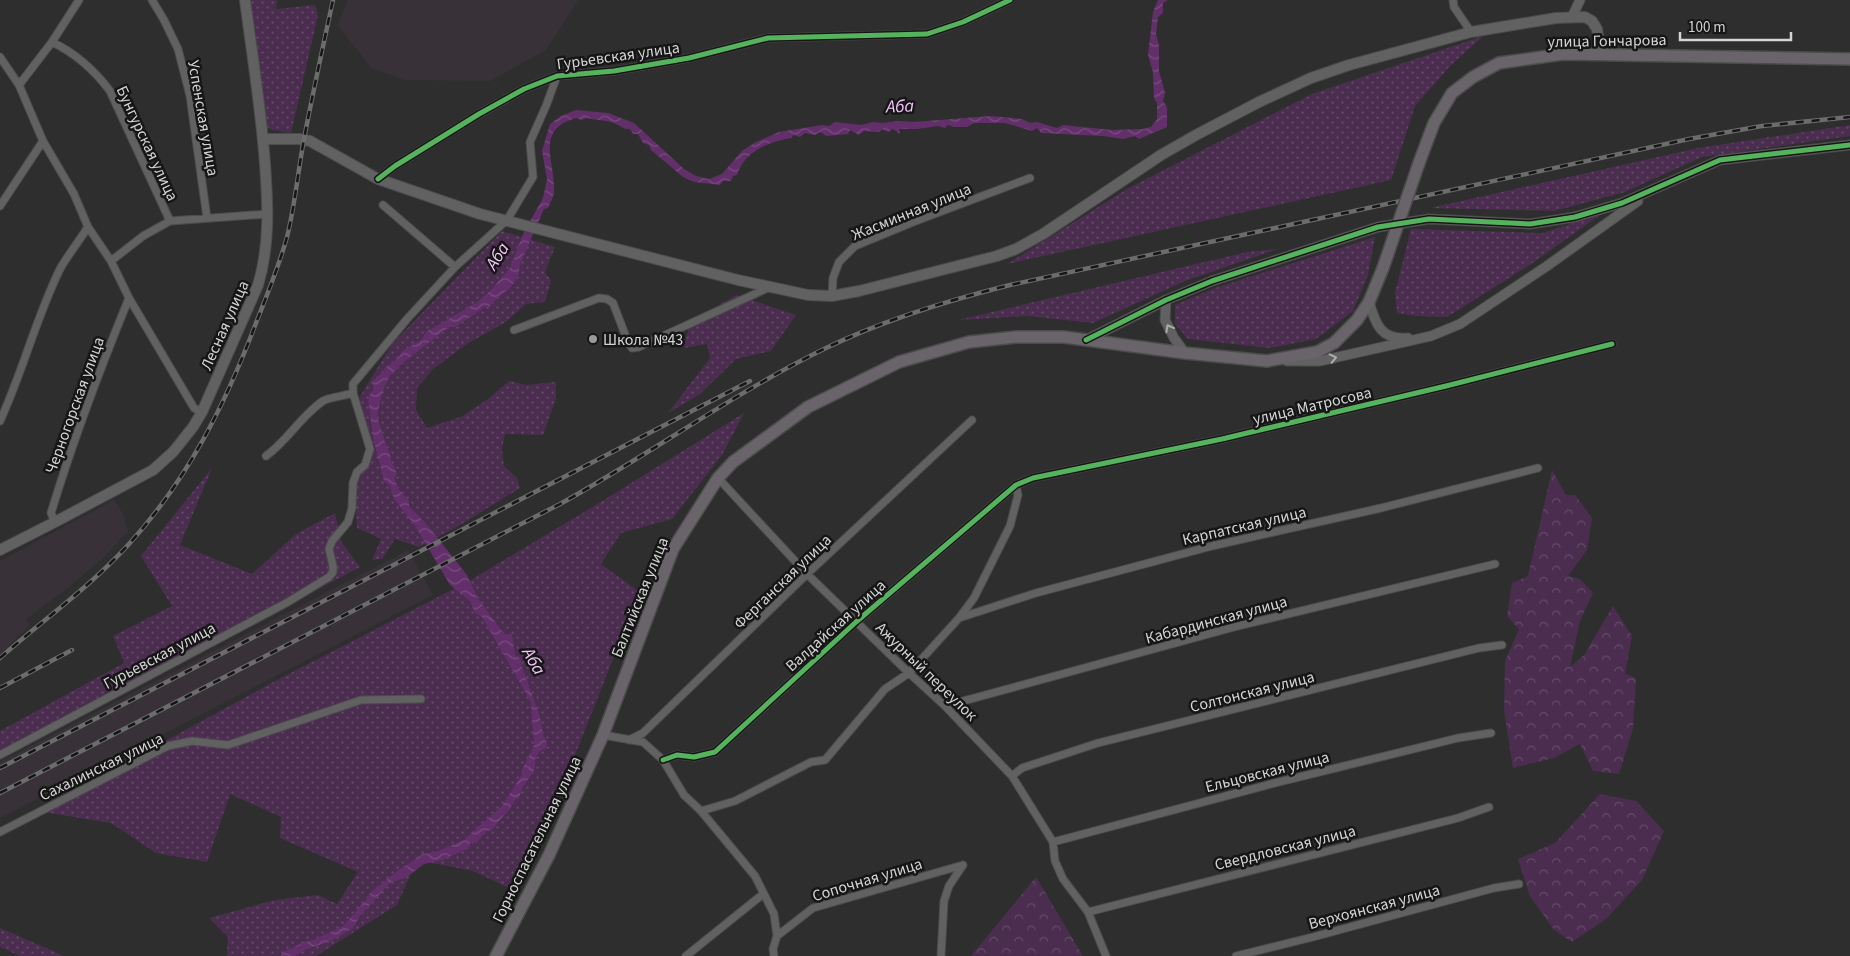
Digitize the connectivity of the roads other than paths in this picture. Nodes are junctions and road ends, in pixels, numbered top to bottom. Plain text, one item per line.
1 (79, 0) edge
2 (152, 0) edge
3 (245, 0) edge
4 (1010, 0) edge
5 (1453, 0) edge
6 (1580, 0) edge
7 (1572, 17) junction
8 (1471, 32) junction
9 (52, 42) junction
10 (1601, 54) junction
11 (0, 57) edge
12 (1850, 59) edge
13 (557, 76) junction
14 (19, 85) junction
15 (263, 138) junction
16 (42, 141) junction
17 (1850, 145) edge
18 (1030, 178) dead end
19 (378, 179) junction
20 (1652, 191) junction
21 (383, 205) dead end
22 (0, 206) edge
23 (268, 214) junction
24 (207, 218) junction
25 (510, 221) junction
26 (170, 222) junction
27 (88, 227) junction
28 (111, 261) junction
29 (454, 267) junction
30 (1383, 268) joint
31 (770, 288) junction
32 (832, 296) junction
33 (129, 298) junction
34 (1166, 300) junction
35 (1369, 302) junction
36 (514, 330) dead end
37 (1431, 336) junction
38 (1086, 340) junction
39 (1612, 344) dead end
40 (1185, 353) junction
41 (1267, 361) junction
42 (353, 393) junction
43 (202, 412) junction
44 (972, 420) dead end
45 (0, 421) edge
46 (266, 456) dead end
47 (1538, 468) dead end
48 (718, 478) junction
49 (1016, 485) junction
50 (55, 522) junction
51 (0, 550) edge
52 (1495, 564) dead end
53 (807, 574) junction
54 (959, 618) junction
55 (856, 622) junction
56 (1502, 645) dead end
57 (908, 673) junction
58 (420, 699) dead end
59 (945, 706) junction
60 (1490, 733) dead end
61 (603, 735) junction
62 (630, 740) junction
63 (0, 755) edge
64 (663, 760) junction
65 (1012, 776) junction
66 (1489, 807) dead end
67 (701, 811) junction
68 (0, 832) edge
69 (1052, 842) junction
70 (1519, 884) dead end
71 (763, 894) junction
72 (1088, 912) junction
73 (777, 936) junction
74 (496, 956) edge
75 (686, 956) edge
76 (774, 956) edge
77 (941, 956) edge
78 (1106, 956) edge
79 (1236, 956) edge

1 - 9 street
2 - 24 street, Успенская улица
3 - 15 main road, Лесная улица
4 - 13 street, Гурьевская улица
5 - 8 street
6 - 7 street
7 - 8 main road
7 - 10 main road
8 - 32 main road
9 - 14 street
9 - 26 street, Бунгурская улица
10 - 12 main road, улица Гончарова
10 - 30 main road, улица Гончарова, bridge
11 - 14 street
13 - 19 street, Гурьевская улица
13 - 25 street, Гурьевская улица
14 - 16 street
15 - 19 main road
15 - 23 main road, Лесная улица
16 - 22 street
16 - 27 street
17 - 20 street
18 - 32 street, Жасминная улица
19 - 25 main road
20 - 34 street
20 - 37 street
21 - 29 street
23 - 24 street, Бунгурская улица
23 - 43 main road, Лесная улица
24 - 26 street, Бунгурская улица
25 - 29 street, Гурьевская улица
25 - 31 main road
26 - 28 street, Бунгурская улица
27 - 28 street
27 - 45 street
28 - 33 street
29 - 42 street, Гурьевская улица
30 - 35 main road, Балтийская улица
31 - 32 main road
31 - 36 street
33 - 43 street
33 - 50 street, Черногорская улица
34 - 38 street
40 -> 34 street
35 - 37 street
35 - 41 main road, Балтийская улица
41 -> 37 street
38 - 40 main road, Балтийская улица
38 - 48 main road, Балтийская улица
39 - 49 street, улица Матросова
40 - 41 main road, Балтийская улица
42 - 46 street
42 - 63 street, Гурьевская улица
43 - 50 main road, Лесная улица
44 - 53 street, Ферганская улица
47 - 54 street, Карпатская улица
48 - 53 street, Ажурный переулок
48 - 61 main road, Балтийская улица
49 - 54 street, Карпатская улица
49 - 55 street, Валдайская улица
50 - 51 main road, Лесная улица
52 - 59 street, Кабардинская улица
53 - 55 street, Ажурный переулок
53 - 62 street, Ферганская улица
54 - 57 street, Карпатская улица
55 - 57 street, Ажурный переулок
55 - 64 street, Валдайская улица
56 - 65 street, Солтонская улица
57 - 59 street, Ажурный переулок
57 - 67 street, Карпатская улица
58 - 68 street, Сахалинская улица
59 - 65 street, Ажурный переулок
60 - 69 street, Ельцовская улица
61 - 62 street
61 - 74 main road, Горноспасательная улица
62 - 64 street
64 - 67 street
65 - 69 street, Ажурный переулок
66 - 72 street, Свердловская улица
67 - 71 street
69 - 72 street, Ажурный переулок
70 - 79 street, Верхоянская улица
71 - 73 street
71 - 75 street
72 - 78 street, Ажурный переулок
73 - 76 street
73 - 77 street, Сопочная улица

